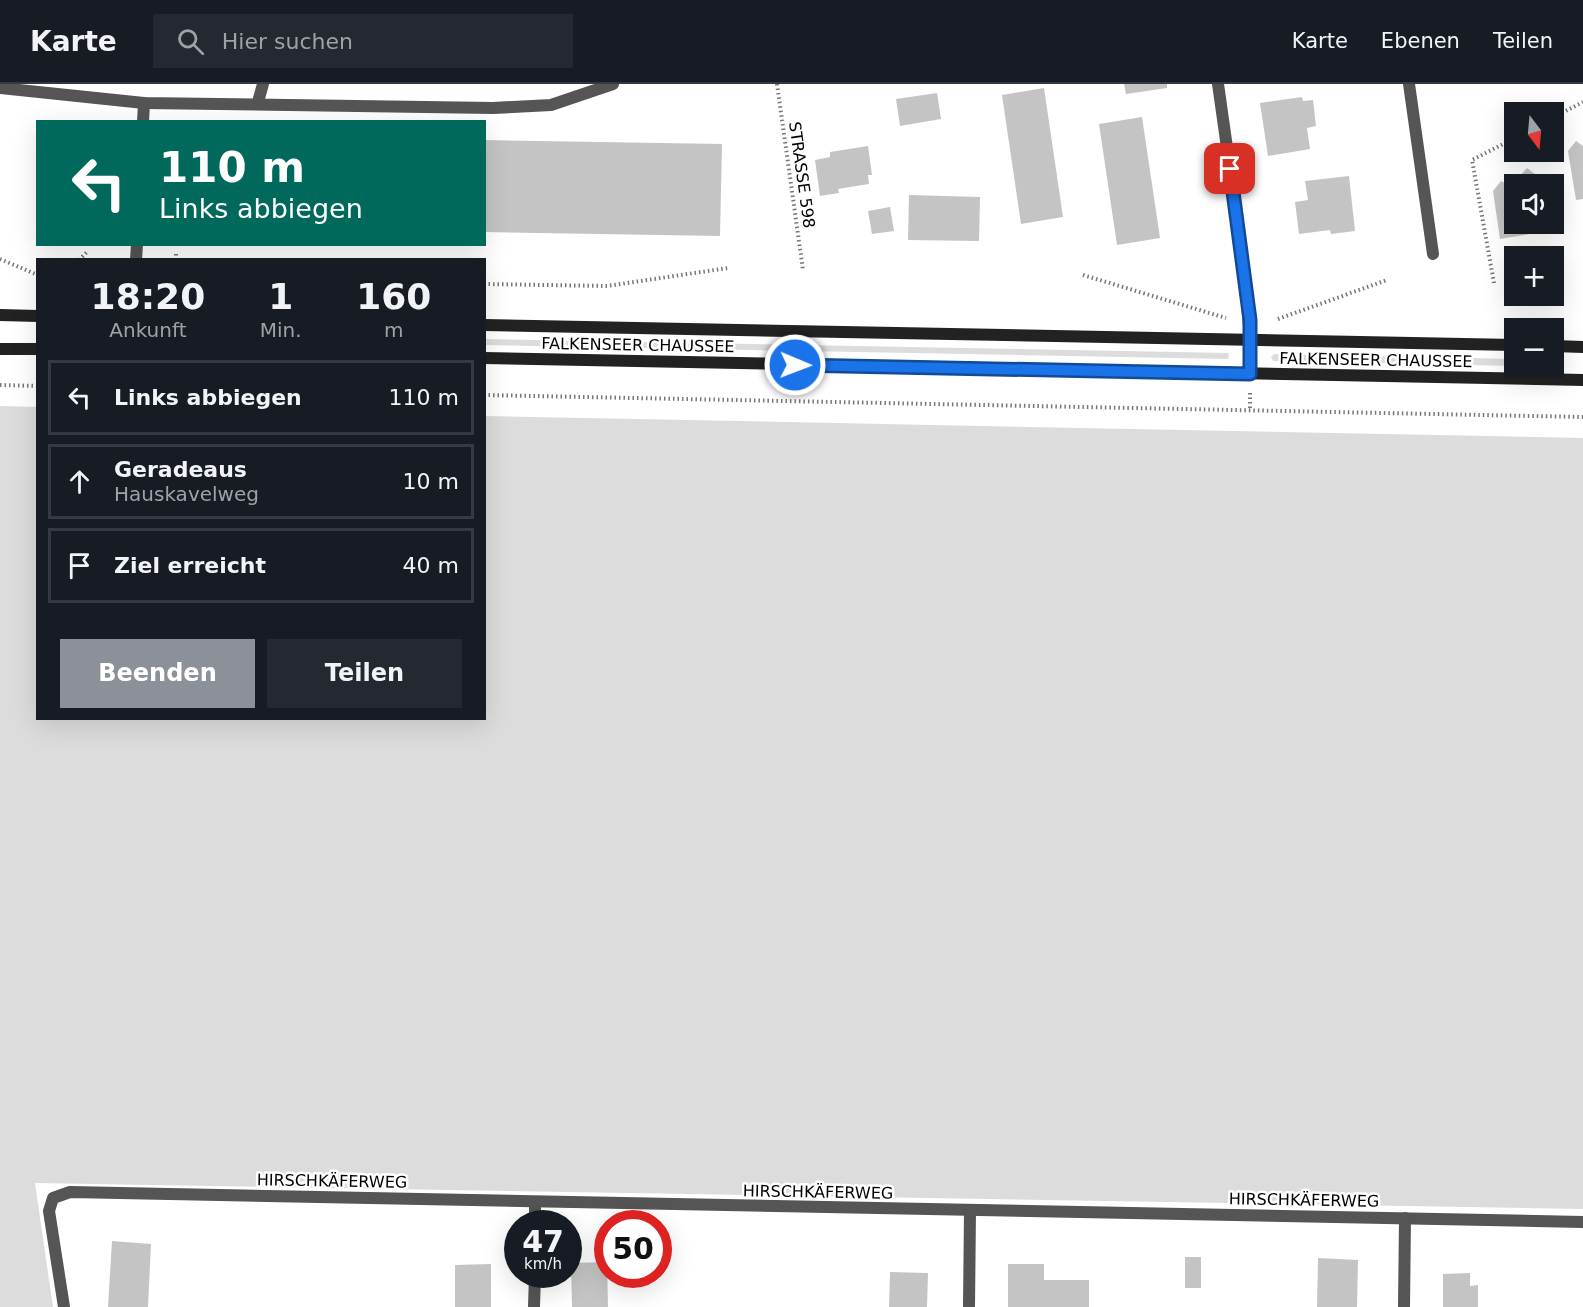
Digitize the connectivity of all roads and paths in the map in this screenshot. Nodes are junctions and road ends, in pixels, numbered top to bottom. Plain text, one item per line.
1 (263, 84) edge
2 (613, 84) edge
3 (777, 84) edge
4 (1218, 84) edge
5 (1409, 84) edge
6 (0, 88) edge
7 (144, 102) junction
8 (258, 102) junction
9 (1583, 102) edge
10 (1564, 112) edge
11 (143, 120) edge
12 (1504, 144) edge
13 (87, 252) dead end
14 (176, 253) dead end
15 (1433, 254) dead end
16 (81, 258) edge
17 (176, 258) edge
18 (0, 259) edge
19 (728, 268) dead end
20 (803, 270) dead end
21 (36, 274) edge
22 (1083, 275) dead end
23 (1387, 280) dead end
24 (486, 284) edge
25 (1494, 284) dead end
26 (0, 315) edge
27 (36, 316) edge
28 (1227, 319) dead end
29 (1272, 320) dead end
30 (486, 325) edge
31 (1250, 340) junction
32 (1504, 345) edge
33 (1564, 346) edge
34 (1583, 347) edge
35 (0, 349) edge
36 (36, 349) edge
37 (486, 358) edge
38 (1250, 374) junction
39 (1583, 380) edge
40 (0, 385) edge
41 (36, 386) edge
42 (486, 395) edge
43 (1583, 417) edge
44 (535, 1202) junction
45 (535, 1210) edge
46 (970, 1211) junction
47 (1405, 1218) junction
48 (1583, 1222) edge
49 (535, 1288) edge
50 (63, 1307) edge
51 (534, 1307) edge
52 (969, 1307) edge
53 (1404, 1307) edge

1 - 8 street
2 - 8 street
3 - 20 path, STRASSE 598
4 - 31 street
5 - 15 street
6 - 7 street
7 - 8 street
7 - 11 street
9 - 10 path
12 - 25 path
13 - 16 path
14 - 17 path
18 - 21 path
19 - 24 path
22 - 28 path
23 - 29 path
26 - 27 main road
30 - 31 main road, FALKENSEER CHAUSSEE
31 - 32 main road, FALKENSEER CHAUSSEE
31 - 38 main road
33 - 34 main road
35 - 36 main road
37 - 38 main road, FALKENSEER CHAUSSEE
38 - 39 main road, FALKENSEER CHAUSSEE
40 - 41 path
42 - 43 path
44 - 45 street
44 - 46 street, HIRSCHKÄFERWEG
44 - 50 street, HIRSCHKÄFERWEG
46 - 47 street, HIRSCHKÄFERWEG
46 - 52 street
47 - 48 street, HIRSCHKÄFERWEG
47 - 53 street
49 - 51 street

